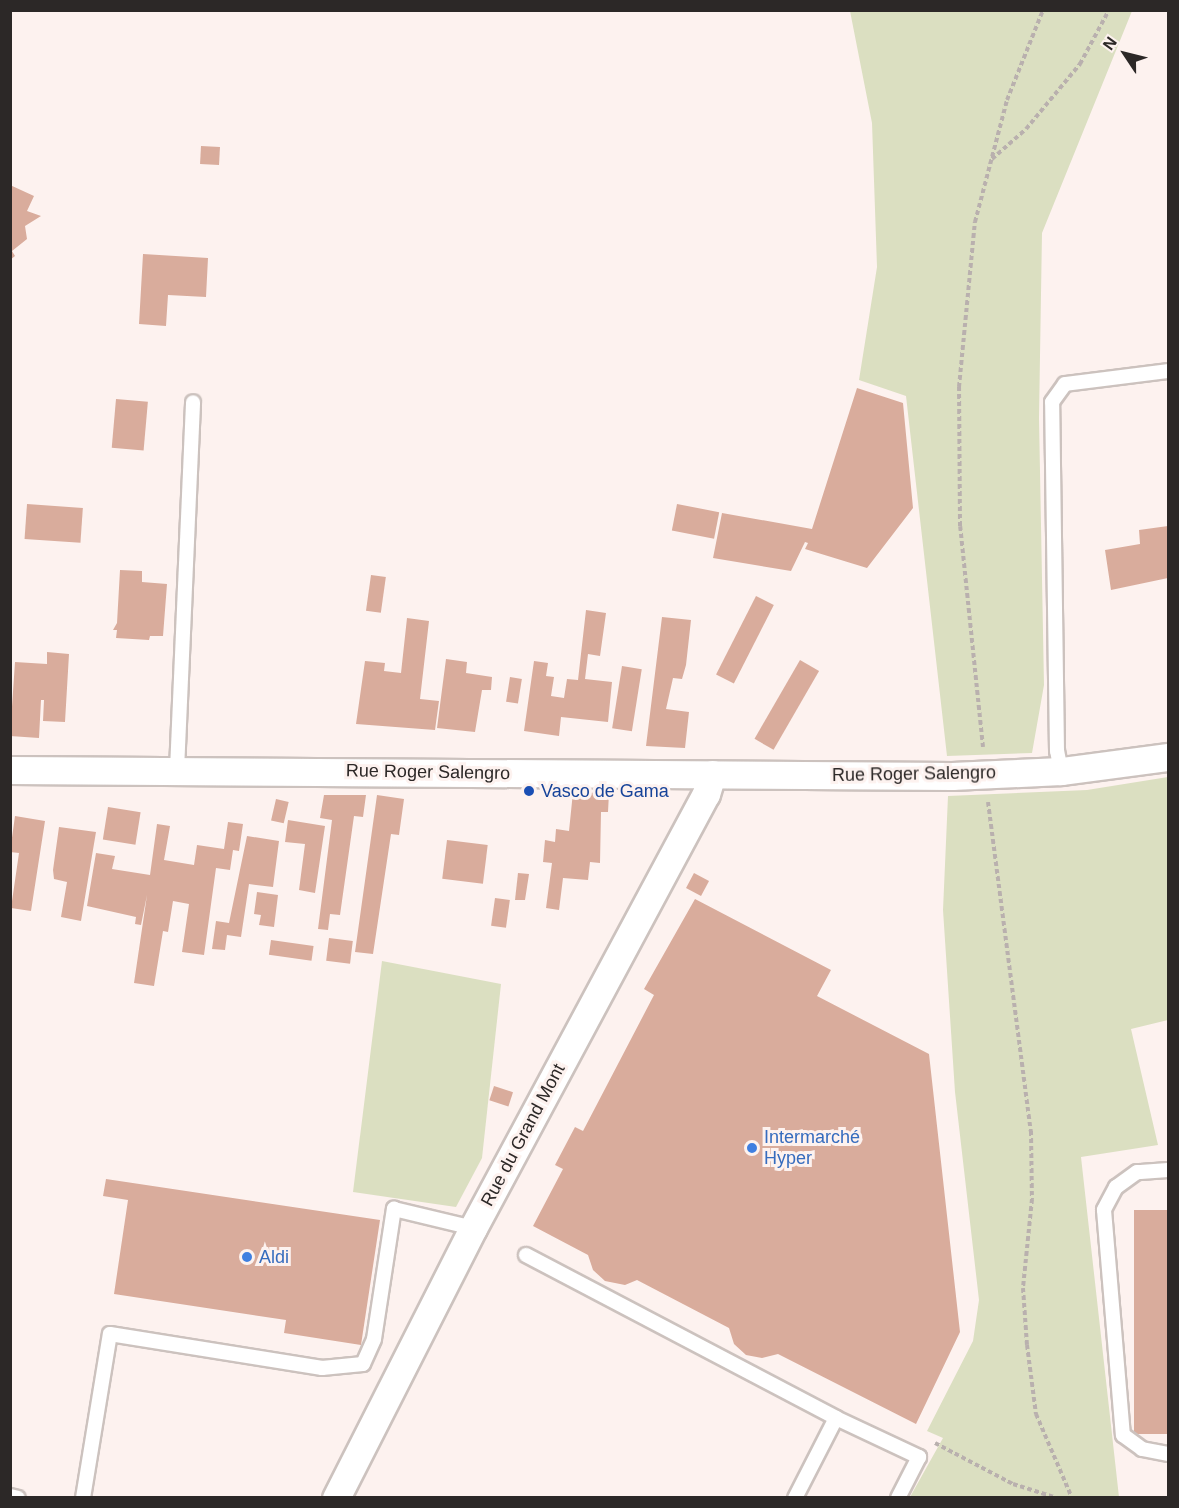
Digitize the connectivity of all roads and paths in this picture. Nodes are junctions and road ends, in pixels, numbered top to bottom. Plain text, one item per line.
1 (1043, 10) edge
2 (1109, 10) edge
3 (992, 159) junction
4 (1168, 371) edge
5 (193, 402) dead end
6 (1168, 757) edge
7 (10, 770) edge
8 (177, 770) junction
9 (1061, 771) junction
10 (711, 774) junction
11 (985, 774) junction
12 (1168, 1170) edge
13 (473, 1228) junction
14 (526, 1255) dead end
15 (836, 1419) junction
16 (929, 1440) dead end
17 (1168, 1454) edge
18 (10, 1496) edge
19 (18, 1497) edge
20 (83, 1497) edge
21 (336, 1497) edge
22 (795, 1497) edge
23 (898, 1497) edge
24 (1057, 1497) edge
25 (1072, 1497) edge

1 - 3 path
2 - 3 path
3 - 11 path
4 - 9 lane
5 - 8 lane
6 - 9 street, Rue Roger Salengro
7 - 8 street, Rue Roger Salengro
8 - 10 street, Rue Roger Salengro
9 - 11 street, Rue Roger Salengro
10 - 11 street, Rue Roger Salengro
10 - 13 street, Rue du Grand Mont
11 - 25 path
12 - 17 lane
13 - 20 lane
13 - 21 street, Rue du Grand Mont
14 - 15 lane
15 - 22 lane
15 - 23 lane
16 - 24 path
18 - 19 lane

